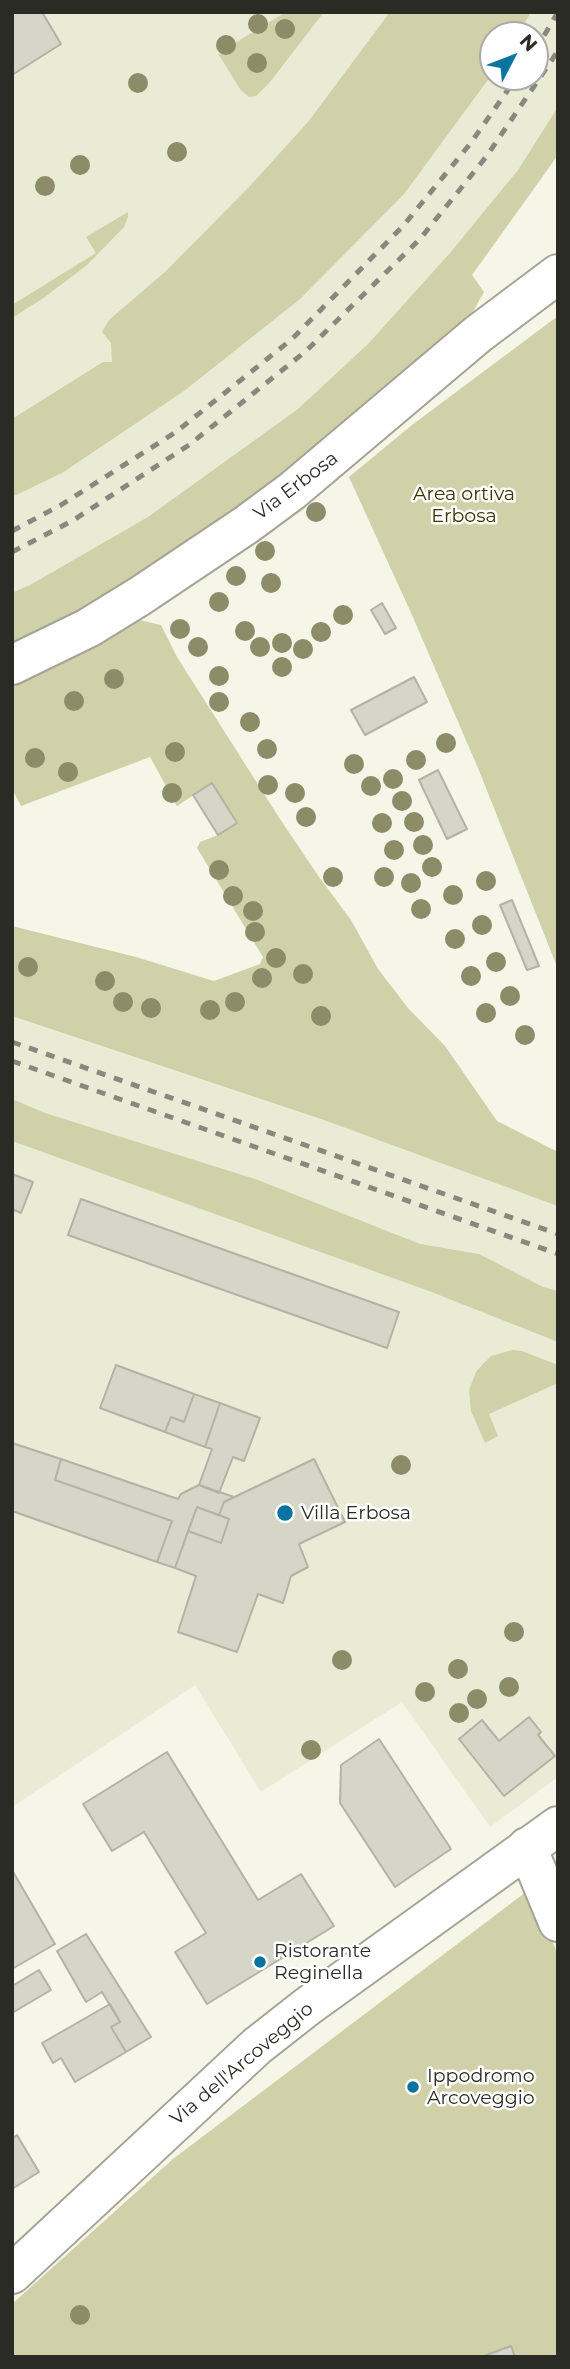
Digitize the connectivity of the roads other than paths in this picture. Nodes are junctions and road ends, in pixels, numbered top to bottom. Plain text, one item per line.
1 (558, 274) edge
2 (12, 665) edge
3 (558, 1826) edge
4 (527, 1847) junction
5 (558, 1922) edge
6 (12, 2274) edge

1 - 2 street, Via Erbosa
3 - 4 street, Via dell'Arcoveggio
4 - 5 street
4 - 6 street, Via dell'Arcoveggio

